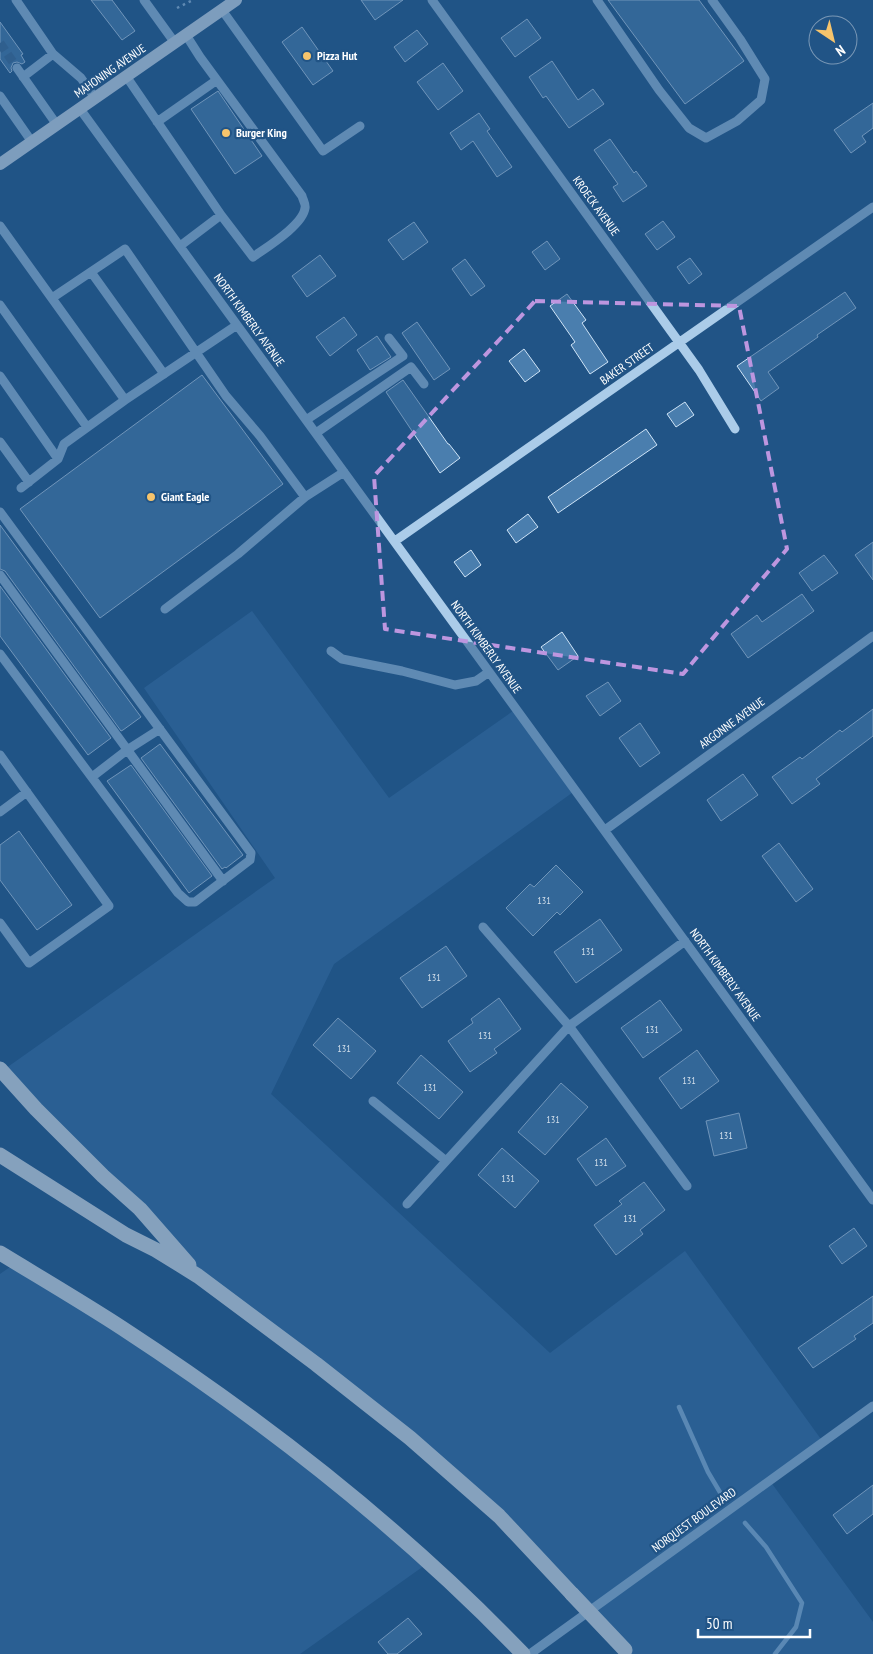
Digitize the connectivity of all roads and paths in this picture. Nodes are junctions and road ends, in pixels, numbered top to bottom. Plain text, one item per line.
1 (16, 0) edge
2 (144, 0) edge
3 (193, 0) edge
4 (236, 0) edge
5 (432, 0) edge
6 (597, 0) edge
7 (712, 0) edge
8 (177, 8) dead end
9 (222, 10) junction
10 (186, 35) junction
11 (175, 43) junction
12 (53, 54) junction
13 (17, 68) tunnel mouth
14 (126, 76) junction
15 (24, 77) junction
16 (217, 80) junction
17 (0, 96) edge
18 (95, 98) junction
19 (80, 109) junction
20 (4, 110) edge
21 (157, 122) junction
22 (57, 125) junction
23 (360, 126) dead end
24 (32, 142) junction
25 (0, 164) edge
26 (873, 207) edge
27 (222, 215) junction
28 (0, 226) edge
29 (180, 246) junction
30 (91, 272) junction
31 (52, 298) junction
32 (0, 305) edge
33 (237, 325) junction
34 (389, 338) dead end
35 (679, 342) junction
36 (197, 352) junction
37 (403, 356) junction
38 (411, 367) junction
39 (164, 374) junction
40 (0, 376) edge
41 (424, 384) dead end
42 (125, 400) junction
43 (306, 420) junction
44 (87, 427) junction
45 (735, 430) dead end
46 (316, 433) junction
47 (0, 442) edge
48 (58, 459) junction
49 (344, 472) junction
50 (29, 482) junction
51 (21, 488) dead end
52 (305, 497) junction
53 (0, 512) edge
54 (395, 541) junction
55 (0, 575) edge
56 (165, 609) dead end
57 (873, 636) edge
58 (331, 650) dead end
59 (0, 654) edge
60 (489, 672) junction
61 (160, 729) junction
62 (127, 750) junction
63 (0, 755) edge
64 (92, 777) junction
65 (27, 792) junction
66 (0, 812) edge
67 (605, 830) junction
68 (222, 881) junction
69 (0, 923) edge
70 (483, 927) dead end
71 (685, 941) junction
72 (569, 1026) junction
73 (0, 1068) edge
74 (373, 1101) dead end
75 (0, 1155) edge
76 (446, 1161) junction
77 (687, 1186) dead end
78 (873, 1200) edge
79 (407, 1204) dead end
80 (0, 1253) edge
81 (198, 1276) junction
82 (873, 1406) edge
83 (627, 1652) edge
84 (523, 1654) edge
85 (530, 1654) edge

1 - 12 street
2 - 11 street
3 - 8 path
4 - 9 main road, MAHONING AVENUE
5 - 35 street, KROECK AVENUE
6 - 7 street
9 - 10 main road, MAHONING AVENUE
9 - 23 street
10 - 11 main road, MAHONING AVENUE
10 - 16 street
11 - 14 main road, MAHONING AVENUE
12 - 15 street
12 - 18 street
13 - 15 street
14 - 18 main road, MAHONING AVENUE
14 - 21 street
15 - 22 street
16 - 21 street
16 - 27 street
17 - 20 street
18 - 19 main road, MAHONING AVENUE
19 - 22 main road, MAHONING AVENUE
19 - 29 street, NORTH KIMBERLY AVENUE
20 - 24 street
21 - 27 street
22 - 24 main road, MAHONING AVENUE
24 - 25 main road, MAHONING AVENUE
26 - 35 street, BAKER STREET
27 - 29 street
28 - 31 street
29 - 33 street, NORTH KIMBERLY AVENUE
30 - 31 street
30 - 36 street
30 - 39 street
31 - 42 street
32 - 44 street
33 - 36 street
33 - 43 street, NORTH KIMBERLY AVENUE
34 - 37 street
35 - 45 street, KROECK AVENUE
35 - 54 street, BAKER STREET
36 - 39 street
36 - 52 street
37 - 38 street
37 - 43 street
38 - 41 street
38 - 46 street
39 - 42 street
40 - 48 street
42 - 44 street
43 - 46 street, NORTH KIMBERLY AVENUE
44 - 48 street
46 - 49 street, NORTH KIMBERLY AVENUE
47 - 50 street
48 - 50 street
49 - 52 street
49 - 54 street, NORTH KIMBERLY AVENUE
50 - 51 street
52 - 56 street
53 - 61 street
54 - 60 street, NORTH KIMBERLY AVENUE
55 - 62 street
57 - 67 street, ARGONNE AVENUE
58 - 60 street
59 - 64 street
60 - 67 street, NORTH KIMBERLY AVENUE
61 - 62 street
61 - 68 street
62 - 64 street
62 - 68 street
63 - 65 street
64 - 68 street
65 - 66 street
65 - 69 street
67 - 71 street, NORTH KIMBERLY AVENUE
70 - 72 street
71 - 72 street
71 - 78 street, NORTH KIMBERLY AVENUE
72 - 76 street
72 - 77 street
73 - 81 highway
74 - 76 street
75 - 81 highway
76 - 79 street
80 - 84 highway
81 - 83 highway, bridge
82 - 85 street, NORQUEST BOULEVARD

